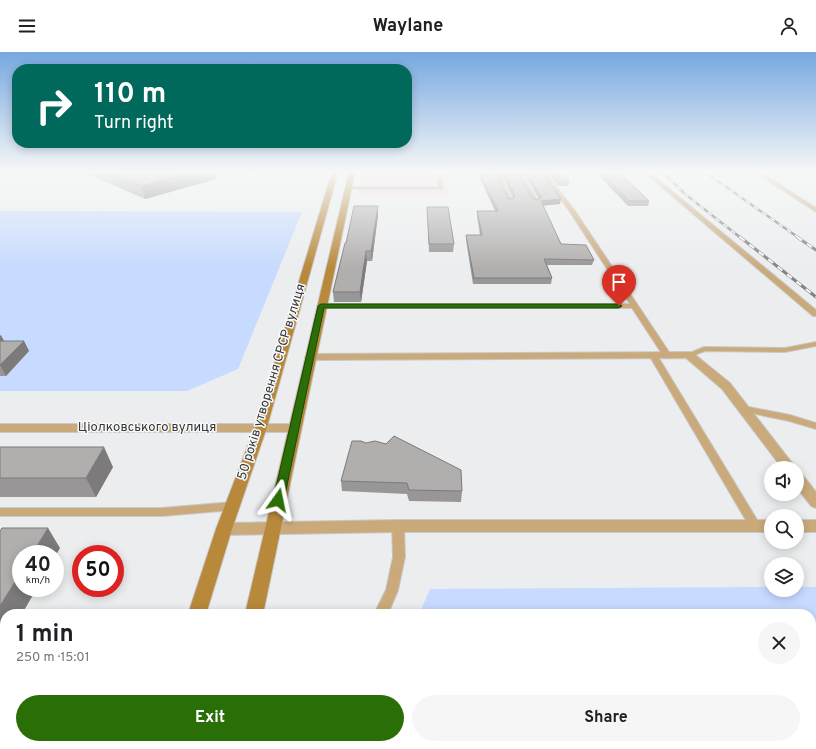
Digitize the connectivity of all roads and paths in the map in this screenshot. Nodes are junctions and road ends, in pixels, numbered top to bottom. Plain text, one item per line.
1 (325, 205) edge
2 (344, 205) edge
3 (567, 205) edge
4 (685, 205) edge
5 (808, 205) edge
6 (816, 210) edge
7 (321, 306) junction
8 (634, 306) junction
9 (816, 314) edge
10 (816, 344) edge
11 (653, 355) junction
12 (666, 355) junction
13 (689, 355) junction
14 (310, 356) junction
15 (744, 409) junction
16 (816, 426) edge
17 (261, 427) junction
18 (0, 428) edge
19 (294, 428) junction
20 (784, 461) edge
21 (804, 487) edge
22 (816, 502) edge
23 (233, 506) junction
24 (0, 512) edge
25 (398, 526) junction
26 (755, 526) junction
27 (764, 526) edge
28 (804, 526) edge
29 (816, 526) edge
30 (272, 528) junction
31 (224, 529) junction
32 (199, 609) edge
33 (255, 609) edge
34 (382, 609) edge

1 - 17 main road, 50 років утворення СРСР вулиця
2 - 7 main road, 50 років утворення СРСР вулиця
3 - 8 lane
4 - 9 lane
5 - 6 lane
7 - 8 lane
7 - 14 main road, 50 років утворення СРСР вулиця
8 - 12 lane
10 - 13 lane
11 - 12 street
11 - 14 street
11 - 26 lane
12 - 13 street
13 - 15 street
14 - 19 main road, 50 років утворення СРСР вулиця
15 - 16 lane
15 - 20 street
17 - 18 street, Ціолковського вулиця
17 - 19 street, Ціолковського вулиця
17 - 23 main road, 50 років утворення СРСР вулиця
19 - 30 main road, 50 років утворення СРСР вулиця
21 - 22 street
23 - 24 lane
23 - 31 main road, 50 років утворення СРСР вулиця
25 - 26 street
25 - 30 street
25 - 34 lane
26 - 27 street
28 - 29 street
30 - 31 street
30 - 33 main road, 50 років утворення СРСР вулиця
31 - 32 main road, 50 років утворення СРСР вулиця

